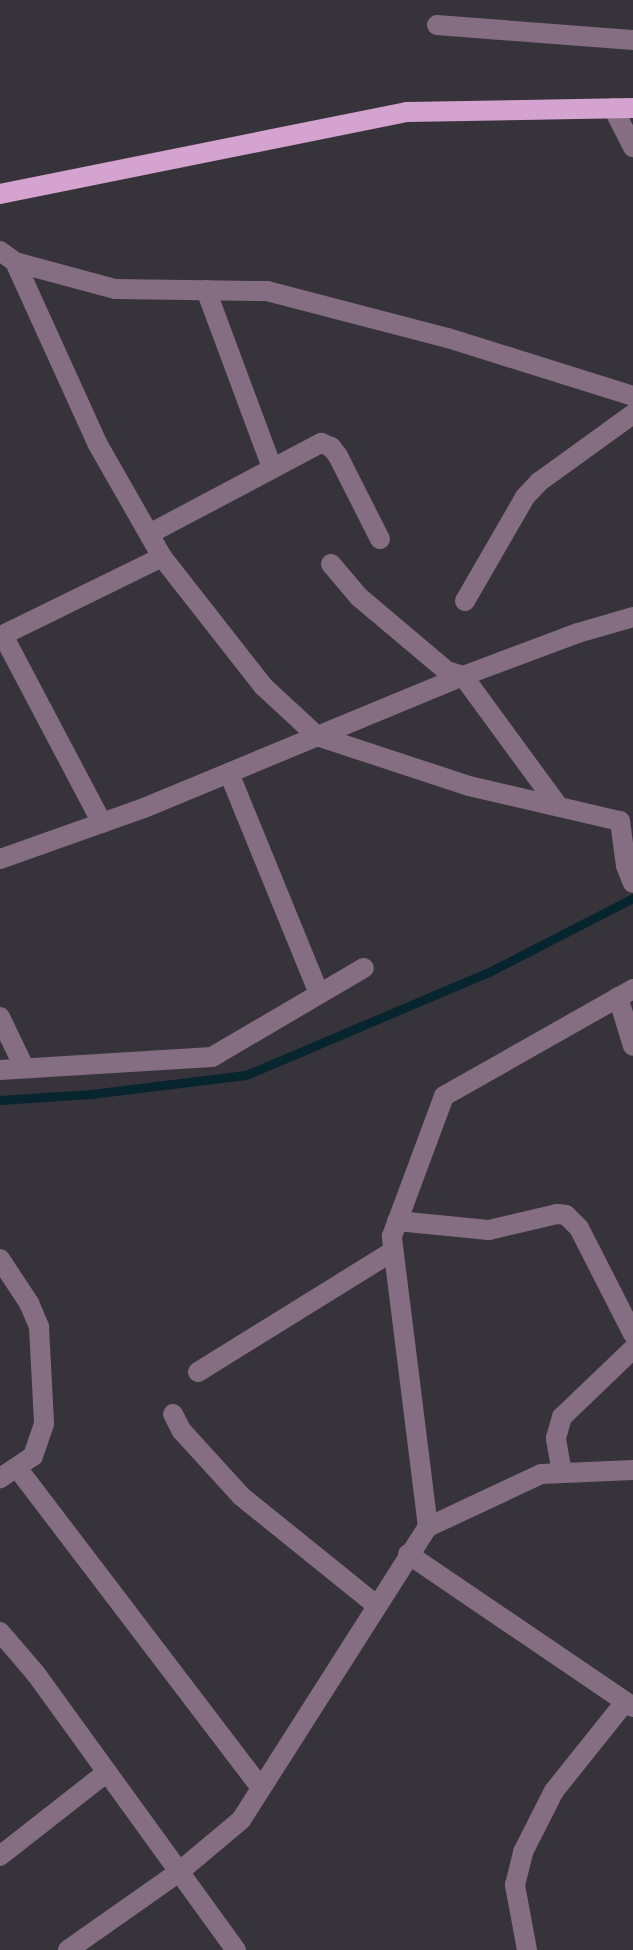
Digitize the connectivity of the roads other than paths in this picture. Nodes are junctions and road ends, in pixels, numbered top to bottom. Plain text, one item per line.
1 (437, 25) dead end
2 (633, 40) edge
3 (623, 108) edge
4 (633, 147) edge
5 (0, 194) edge
6 (8, 257) edge
7 (206, 290) junction
8 (633, 396) edge
9 (633, 414) edge
10 (272, 467) junction
11 (149, 534) junction
12 (380, 539) dead end
13 (162, 557) junction
14 (331, 564) dead end
15 (465, 601) dead end
16 (633, 617) edge
17 (1, 635) edge
18 (463, 676) junction
19 (317, 736) junction
20 (229, 773) junction
21 (559, 807) junction
22 (102, 823) junction
23 (0, 859) edge
24 (630, 875) edge
25 (364, 968) dead end
26 (319, 993) junction
27 (626, 993) edge
28 (0, 1017) edge
29 (633, 1046) edge
30 (24, 1067) junction
31 (0, 1070) edge
32 (397, 1221) junction
33 (393, 1251) junction
34 (0, 1259) edge
35 (633, 1334) edge
36 (633, 1349) edge
37 (198, 1372) dead end
38 (173, 1414) dead end
39 (633, 1470) edge
40 (562, 1473) junction
41 (9, 1474) edge
42 (428, 1527) junction
43 (403, 1563) junction
44 (376, 1605) junction
45 (0, 1632) edge
46 (629, 1705) edge
47 (107, 1772) junction
48 (261, 1788) junction
49 (0, 1856) edge
50 (179, 1872) junction
51 (68, 1950) edge
52 (236, 1950) edge
53 (527, 1950) edge

1 - 2 street
3 - 4 street
3 - 5 main road
6 - 7 street
6 - 11 street
7 - 8 street
7 - 10 street
9 - 15 street
10 - 11 street
10 - 12 street
11 - 13 street
13 - 17 street
13 - 19 street
14 - 18 street
16 - 18 street
17 - 22 street
18 - 19 street
18 - 21 street
19 - 20 street
19 - 21 street
20 - 22 street
20 - 26 street
21 - 24 street
22 - 23 street
25 - 26 street
26 - 30 street
27 - 29 street
27 - 32 street
28 - 30 street
30 - 31 street
32 - 33 street
32 - 35 street
33 - 37 street
33 - 42 street
34 - 41 street
36 - 40 street
38 - 44 street
39 - 40 street
40 - 42 street
41 - 48 street
42 - 43 street
43 - 44 street
43 - 46 street
44 - 48 street
45 - 47 street
46 - 53 street
47 - 49 street
47 - 50 street
48 - 50 street
50 - 51 street
50 - 52 street

